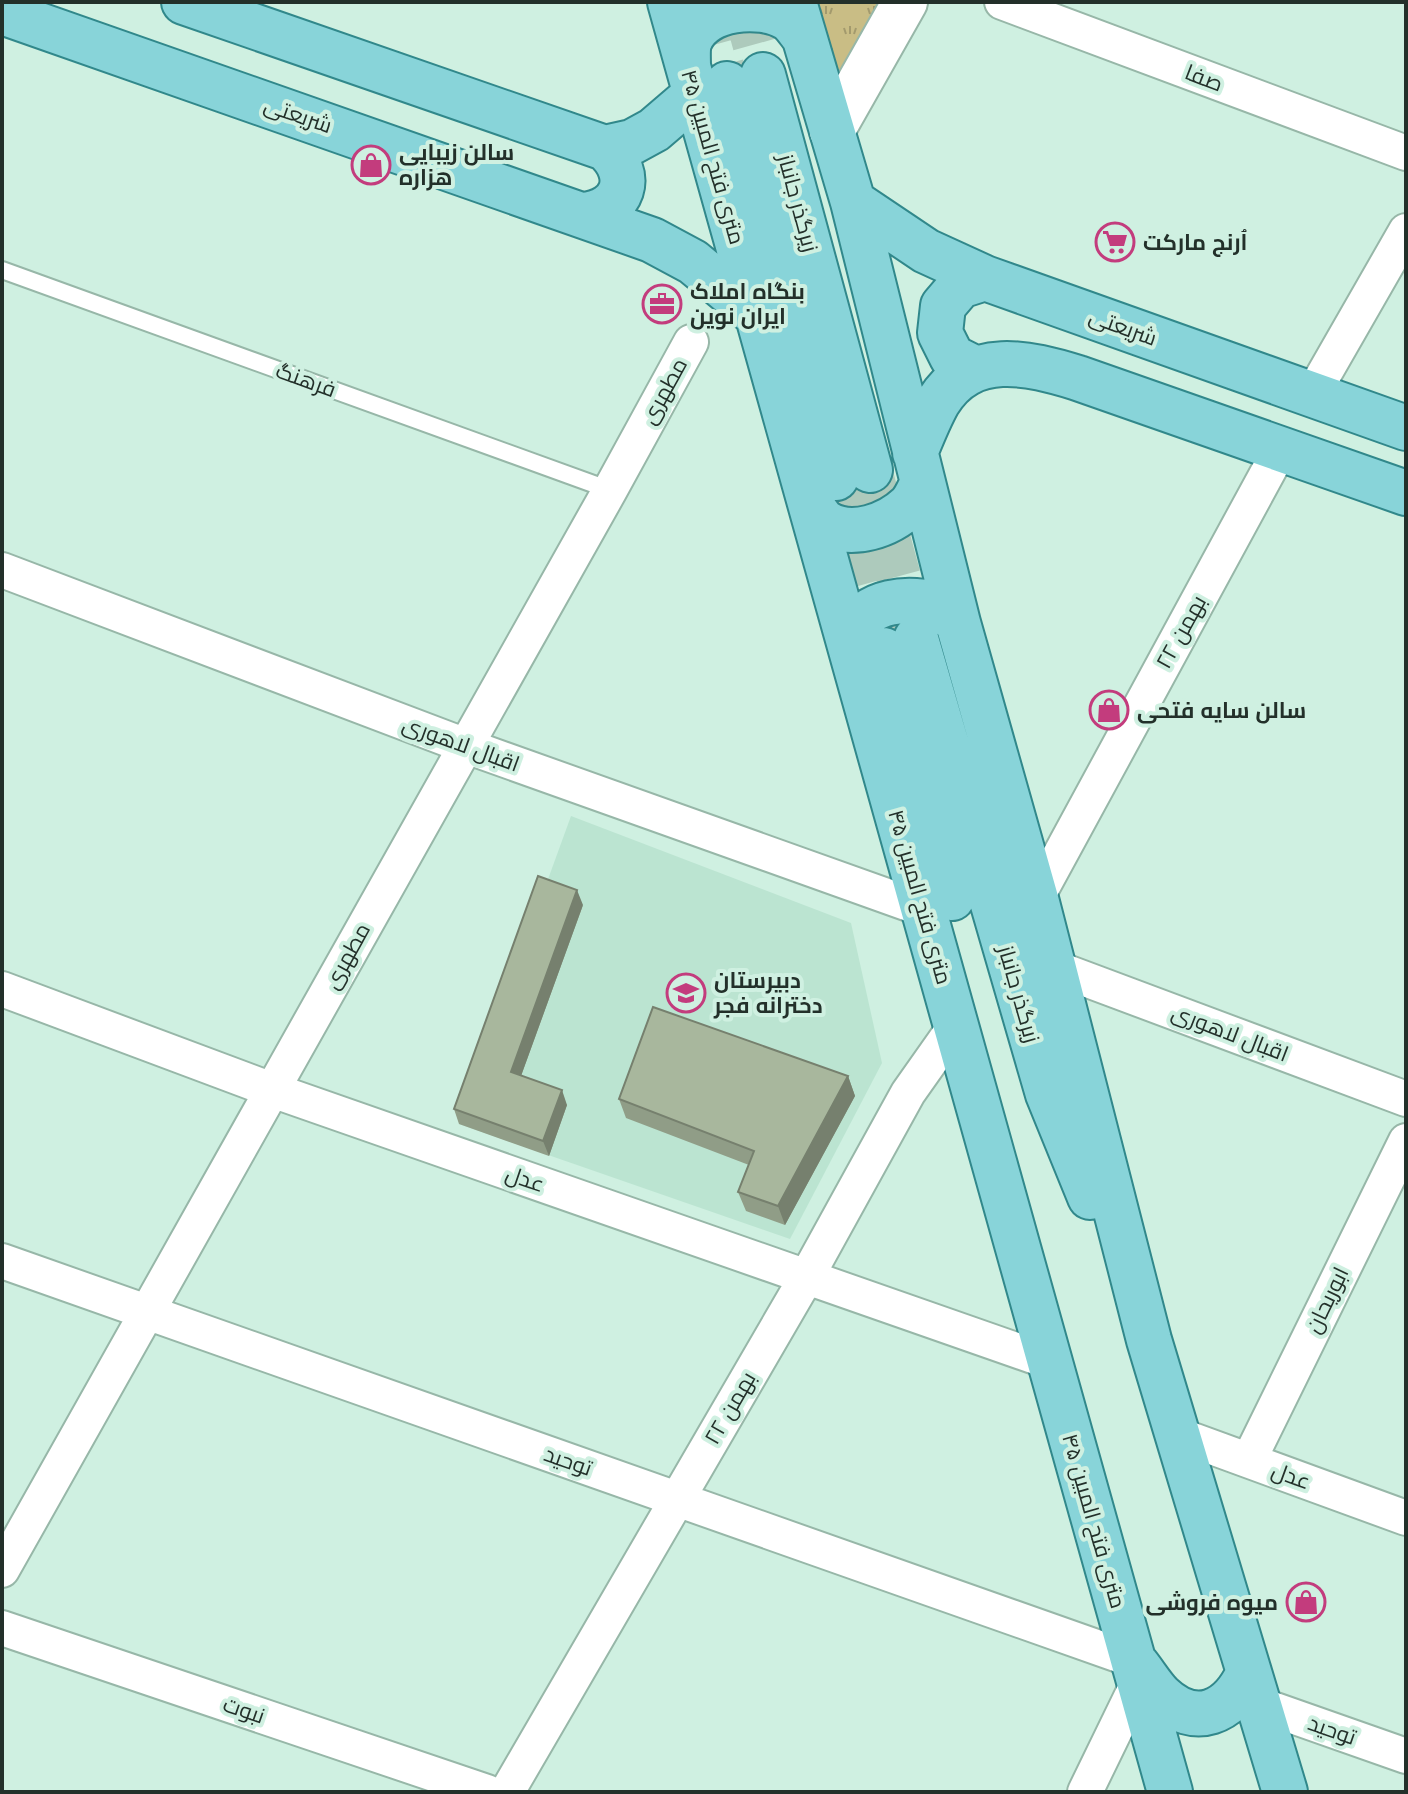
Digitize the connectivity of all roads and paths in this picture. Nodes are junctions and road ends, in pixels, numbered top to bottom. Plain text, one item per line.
1 (184, 2) edge
2 (670, 2) edge
3 (905, 2) edge
4 (1002, 2) edge
5 (2, 12) edge
6 (799, 20) edge
7 (718, 79) junction
8 (832, 131) junction
9 (605, 148) junction
10 (1406, 153) edge
11 (853, 202) junction
12 (583, 215) junction
13 (1406, 231) edge
14 (2, 270) edge
15 (985, 278) junction
16 (757, 315) junction
17 (691, 342) dead end
18 (976, 369) junction
19 (1312, 395) junction
20 (1406, 428) edge
21 (1281, 448) junction
22 (919, 469) junction
23 (839, 484) junction
24 (610, 490) junction
25 (1406, 493) edge
26 (2, 570) edge
27 (958, 623) junction
28 (884, 647) junction
29 (466, 746) junction
30 (1036, 899) junction
31 (923, 909) junction
32 (1053, 967) junction
33 (2, 989) edge
34 (956, 1025) junction
35 (272, 1090) junction
36 (1406, 1099) edge
37 (1406, 1141) edge
38 (2, 1261) edge
39 (806, 1278) junction
40 (147, 1312) junction
41 (1149, 1340) junction
42 (1050, 1362) junction
43 (1176, 1434) junction
44 (1249, 1460) junction
45 (677, 1499) junction
46 (1406, 1518) edge
47 (2, 1570) edge
48 (2, 1628) edge
49 (1136, 1671) junction
50 (1253, 1689) junction
51 (1406, 1756) edge
52 (487, 1792) edge
53 (507, 1792) edge
54 (1085, 1792) edge
55 (1170, 1792) edge
56 (1285, 1792) edge

1 - 9 main road
2 - 7 main road, ۴۵ متری فتح المبین
3 - 8 street
4 - 10 street, صفا
5 - 12 main road, شریعتی
6 - 7 main road
6 - 8 main road
7 - 9 main road
7 - 16 main road, ۴۵ متری فتح المبین
7 - 23 main road, زیرگذر جانباز
8 - 11 main road
9 - 12 main road
11 - 15 main road, شریعتی
11 - 22 main road
12 - 16 main road, شریعتی
13 - 19 street
14 - 24 lane, فرهنگ
15 - 18 main road
15 - 19 main road, شریعتی
16 - 23 main road, ۴۵ متری فتح المبین
17 - 24 street, مطهری
18 - 21 main road
18 - 22 main road
19 - 20 main road, شریعتی
21 - 25 main road
21 - 30 street, ۲۲ بهمن
22 - 23 main road
22 - 27 main road
23 - 28 main road, ۴۵ متری فتح المبین
24 - 29 street, مطهری
26 - 29 street, اقبال لاهوری
27 - 28 main road
27 - 30 main road
28 - 31 main road, ۴۵ متری فتح المبین
28 - 41 main road, زیرگذر جانباز
28 - 42 main road, زیرگذر جانباز
29 - 31 street, اقبال لاهوری
29 - 35 street, مطهری
30 - 32 main road
31 - 34 main road, ۴۵ متری فتح المبین
32 - 36 street, اقبال لاهوری
32 - 41 main road
33 - 35 street, عدل
34 - 39 street, ۲۲ بهمن
34 - 42 main road, ۴۵ متری فتح المبین
35 - 39 street, عدل
35 - 40 street, مطهری
37 - 44 street, ابوریحان
38 - 40 street, توحید
39 - 42 street, عدل
39 - 45 street, ۲۲ بهمن
40 - 45 street, توحید
40 - 47 street, مطهری
41 - 43 main road
42 - 49 main road, ۴۵ متری فتح المبین
43 - 44 street, عدل
43 - 50 main road
44 - 46 street, عدل
45 - 49 street, توحید
45 - 53 street, ۲۲ بهمن
48 - 52 street, نبوت
49 - 50 main road
49 - 54 street
49 - 55 main road, ۴۵ متری فتح المبین
50 - 51 street, توحید
50 - 56 main road

